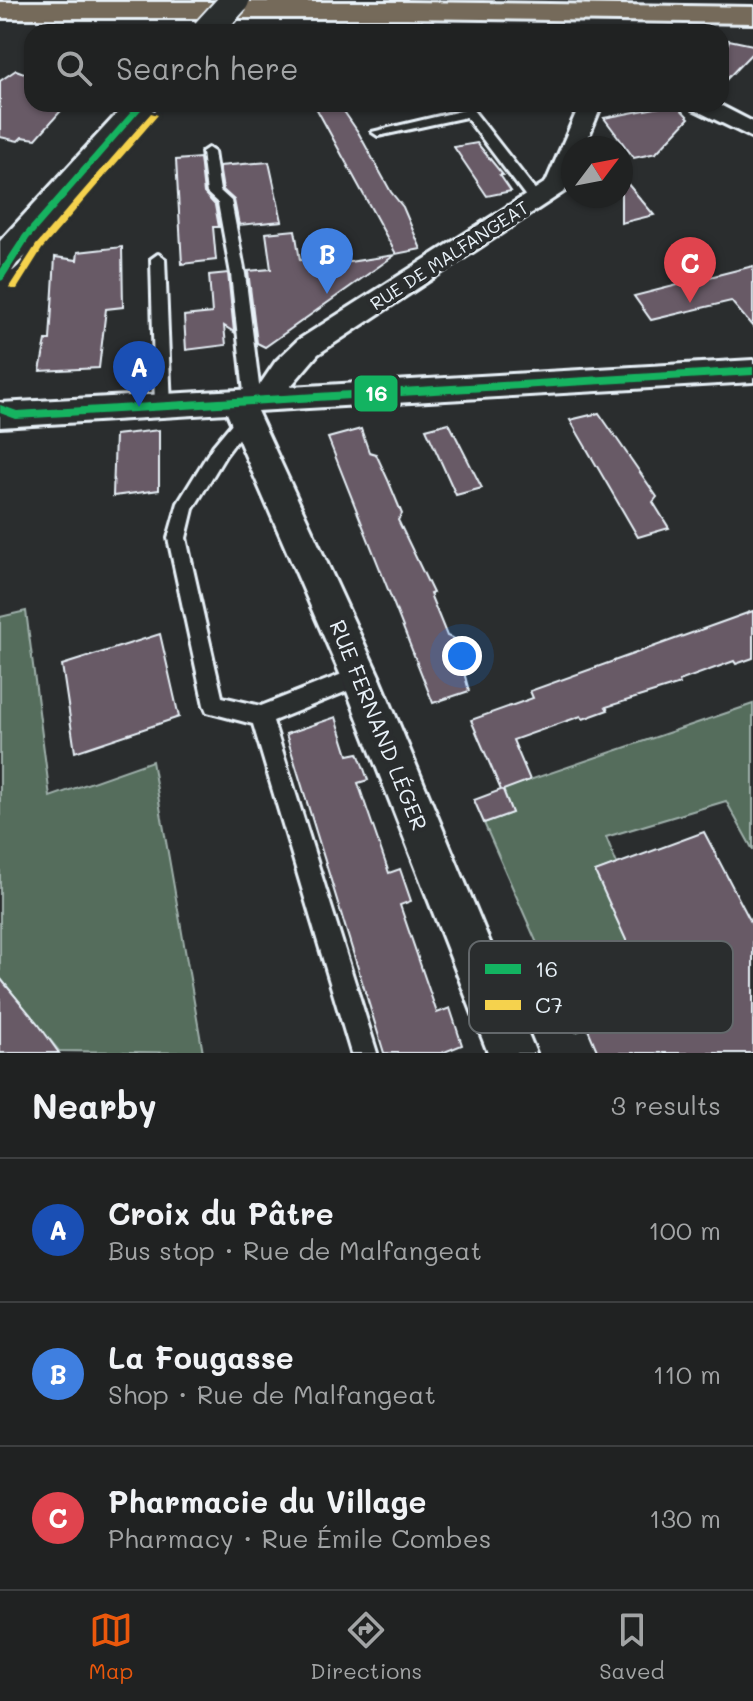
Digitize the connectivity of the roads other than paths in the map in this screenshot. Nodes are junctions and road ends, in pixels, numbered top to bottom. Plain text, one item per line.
1 (235, 0) edge
2 (0, 9) edge
3 (753, 15) edge
4 (213, 24) edge
5 (0, 29) edge
6 (24, 29) edge
7 (729, 30) edge
8 (753, 30) edge
9 (24, 34) edge
10 (0, 36) edge
11 (135, 112) edge
12 (588, 112) edge
13 (716, 112) edge
14 (753, 131) edge
15 (378, 132) dead end
16 (208, 152) dead end
17 (535, 199) junction
18 (26, 237) junction
19 (158, 259) dead end
20 (0, 260) edge
21 (0, 278) edge
22 (308, 347) junction
23 (753, 371) edge
24 (332, 397) junction
25 (250, 405) junction
26 (163, 407) junction
27 (5, 413) edge
28 (360, 676) junction
29 (261, 716) junction
30 (469, 946) edge
31 (504, 1033) edge
32 (364, 1053) edge
33 (512, 1053) edge

1 - 4 street, bridge
2 - 3 highway
5 - 6 highway
7 - 8 highway
9 - 10 highway
11 - 18 street
12 - 17 street, RUE DE MALFANGEAT
13 - 14 street
15 - 17 lane
16 - 25 lane
17 - 22 street, RUE DE MALFANGEAT
18 - 20 street
18 - 21 street
19 - 26 lane
22 - 24 street
22 - 25 street, RUE DE MALFANGEAT
23 - 24 street
24 - 25 street
25 - 26 street
25 - 28 street, RUE FERNAND LÉGER
25 - 29 lane
26 - 27 street
28 - 29 lane
28 - 30 street, RUE FERNAND LÉGER
29 - 32 lane
31 - 33 street, RUE FERNAND LÉGER

